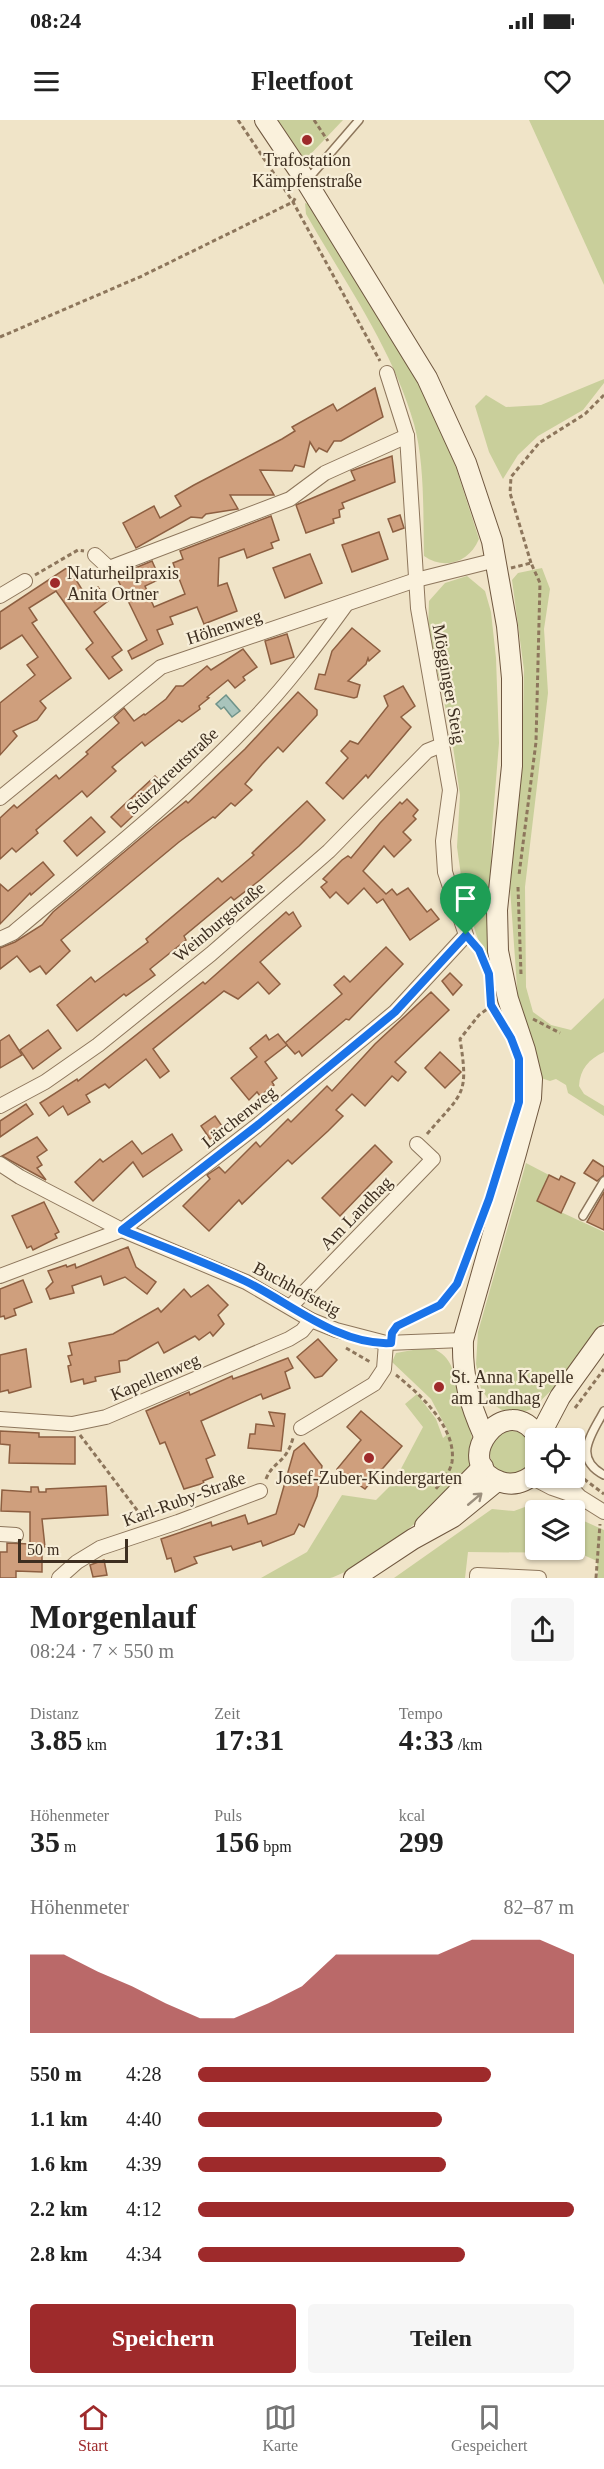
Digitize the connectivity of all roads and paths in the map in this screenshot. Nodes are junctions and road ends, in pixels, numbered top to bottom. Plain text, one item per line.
1 (238, 120) edge
2 (265, 120) edge
3 (314, 120) edge
4 (359, 120) edge
5 (333, 148) junction
6 (306, 181) junction
7 (293, 202) junction
8 (0, 336) edge
9 (387, 374) joint
10 (604, 395) edge
11 (407, 436) junction
12 (95, 555) joint
13 (531, 563) junction
14 (497, 566) junction
15 (25, 580) joint
16 (416, 580) junction
17 (0, 596) edge
18 (345, 606) junction
19 (442, 745) junction
20 (0, 798) edge
21 (466, 935) joint
22 (0, 939) edge
23 (522, 980) dead end
24 (496, 1003) junction
25 (529, 1012) dead end
26 (560, 1033) dead end
27 (0, 1106) edge
28 (417, 1144) joint
29 (0, 1164) edge
30 (604, 1181) edge
31 (583, 1216) dead end
32 (122, 1230) junction
33 (473, 1241) dead end
34 (0, 1276) edge
35 (290, 1307) junction
36 (311, 1320) junction
37 (604, 1336) edge
38 (463, 1340) junction
39 (388, 1343) junction
40 (384, 1369) junction
41 (604, 1369) edge
42 (468, 1389) junction
43 (568, 1402) junction
44 (604, 1411) edge
45 (0, 1419) edge
46 (500, 1423) junction
47 (72, 1424) junction
48 (301, 1428) joint
49 (527, 1428) edge
50 (539, 1428) edge
51 (484, 1436) junction
52 (490, 1474) junction
53 (604, 1475) edge
54 (525, 1479) edge
55 (585, 1480) edge
56 (552, 1488) edge
57 (571, 1488) edge
58 (260, 1491) joint
59 (604, 1494) edge
60 (580, 1497) junction
61 (442, 1506) junction
62 (604, 1513) edge
63 (152, 1530) junction
64 (0, 1534) edge
65 (16, 1535) dead end
66 (413, 1539) junction
67 (59, 1578) edge
68 (354, 1578) edge
69 (477, 1578) edge
70 (539, 1578) edge
71 (596, 1578) edge

1 - 7 path
2 - 6 street
3 - 5 path
4 - 5 lane
5 - 6 lane
6 - 14 street
7 - 8 path
7 - 9 path
9 - 11 street, Mögginger Steig
10 - 13 path
11 - 12 street
11 - 16 street, Mögginger Steig
12 - 15 path
13 - 14 path
13 - 23 path
14 - 16 street, Höhenweg
14 - 24 street
15 - 17 street
16 - 18 street, Höhenweg
16 - 19 street, Mögginger Steig
18 - 20 street, Höhenweg
18 - 22 street, Stürzkreutstraße
19 - 21 street, Mögginger Steig
19 - 27 street, Weinburgstraße
21 - 32 street, Lärchenweg
24 - 28 path
24 - 38 street
25 - 26 path
28 - 35 street, Am Landhag
29 - 32 street, Buchhofsteig
30 - 31 lane
32 - 34 street, Lärchenweg
32 - 35 street, Buchhofsteig
33 - 39 path
35 - 36 street, Buchhofsteig
36 - 39 street, Buchhofsteig
36 - 47 street, Kapellenweg
37 - 43 street
38 - 39 street, Buchhofsteig
38 - 42 street
39 - 40 street
40 - 48 street
40 - 61 path
41 - 43 path
42 - 46 street
42 - 51 street
43 - 50 street
44 - 53 lane
45 - 47 street, Kapellenweg
46 - 49 street
46 - 51 street
47 - 63 path
48 - 58 path
51 - 52 street
52 - 54 street
52 - 61 street
66 -> 52 street
55 - 59 path
56 - 60 street
57 - 60 street
58 - 63 street, Karl-Ruby-Straße
60 - 62 street
61 - 66 street
62 - 71 path
63 - 67 street, Karl-Ruby-Straße
64 - 65 street
66 - 68 street
69 - 70 street

